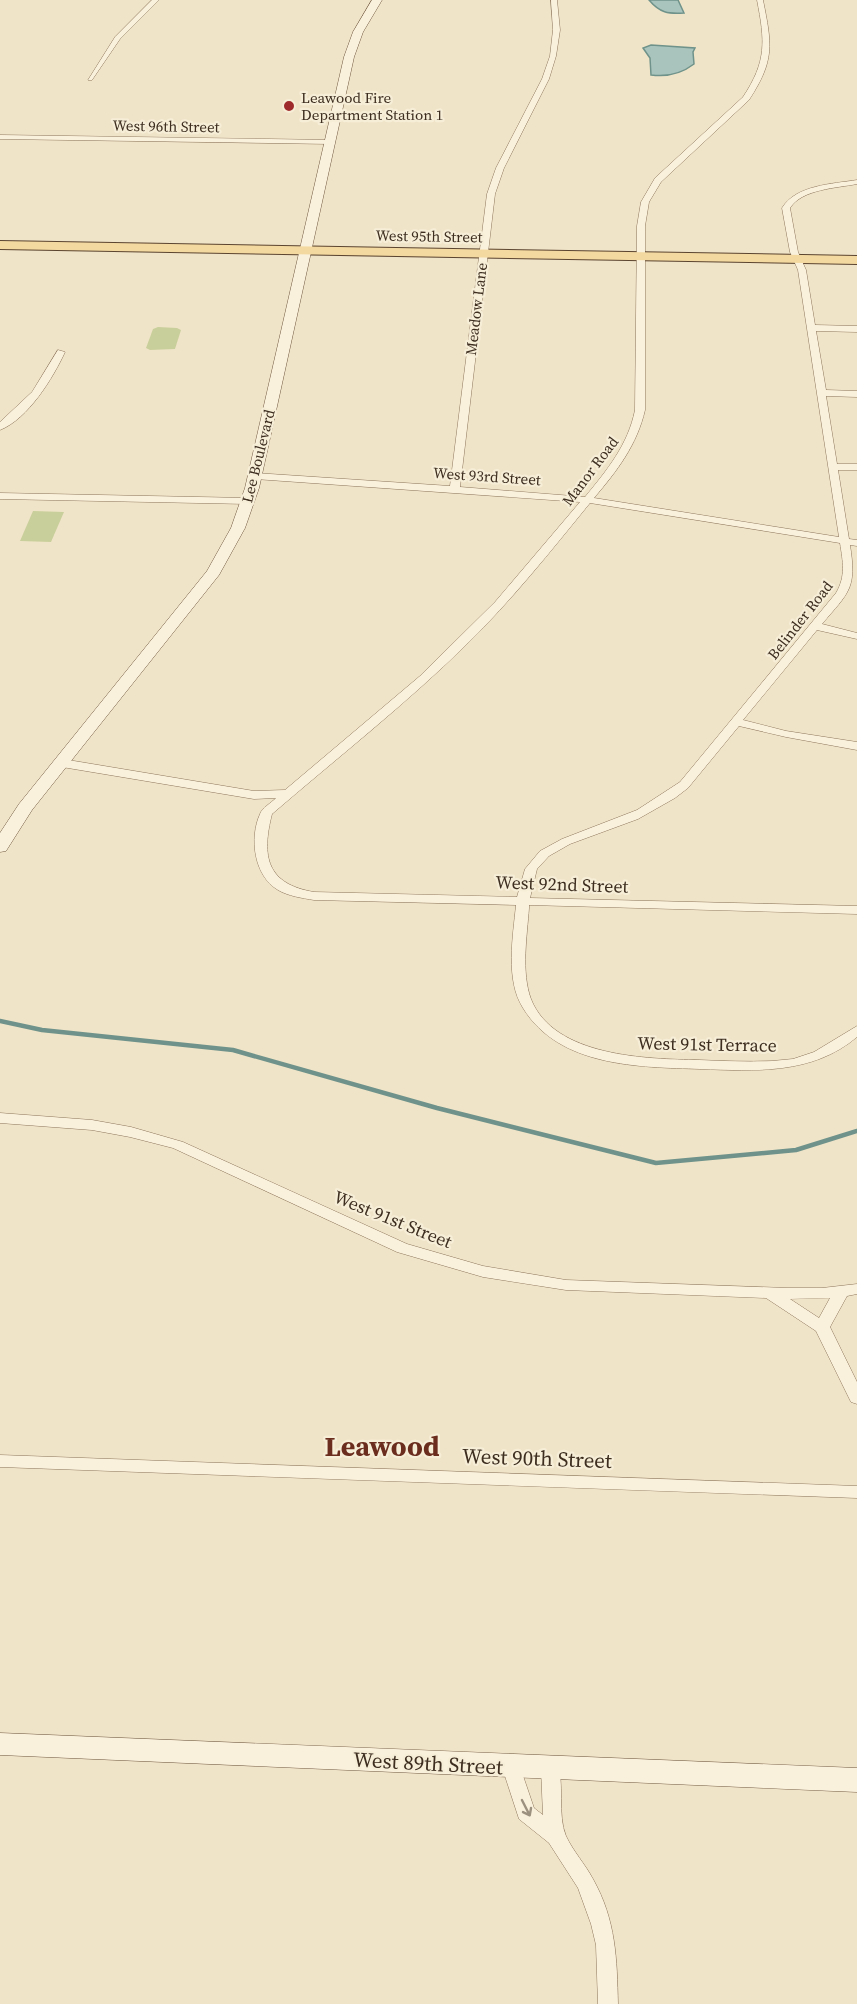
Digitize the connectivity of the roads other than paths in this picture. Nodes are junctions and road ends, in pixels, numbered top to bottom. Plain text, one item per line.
1 (156, 0) edge
2 (378, 0) edge
3 (554, 0) edge
4 (760, 0) edge
5 (90, 79) dead end
6 (0, 137) edge
7 (331, 142) junction
8 (857, 182) edge
9 (0, 245) edge
10 (306, 250) junction
11 (483, 254) junction
12 (641, 256) junction
13 (796, 259) junction
14 (857, 260) edge
15 (811, 328) junction
16 (857, 329) edge
17 (61, 352) dead end
18 (821, 393) junction
19 (857, 394) edge
20 (0, 428) edge
21 (833, 467) junction
22 (857, 467) edge
23 (255, 476) junction
24 (455, 489) junction
25 (0, 495) edge
26 (587, 500) junction
27 (248, 501) junction
28 (845, 541) junction
29 (857, 543) edge
30 (816, 626) junction
31 (857, 636) edge
32 (737, 722) junction
33 (857, 746) edge
34 (62, 763) junction
35 (254, 795) junction
36 (288, 795) junction
37 (267, 813) junction
38 (0, 847) edge
39 (524, 901) junction
40 (857, 910) edge
41 (857, 1030) edge
42 (0, 1118) edge
43 (849, 1291) edge
44 (771, 1294) junction
45 (822, 1327) junction
46 (857, 1398) edge
47 (0, 1461) edge
48 (857, 1492) edge
49 (0, 1744) edge
50 (511, 1767) junction
51 (550, 1769) junction
52 (857, 1780) edge
53 (556, 1837) junction
54 (608, 2004) edge

1 - 5 street
2 - 7 street, Lee Boulevard
3 - 11 street, Meadow Lane
4 - 12 street, Manor Road
6 - 7 street, West 96th Street
7 - 10 street, Lee Boulevard
8 - 13 street, Belinder Road
9 - 10 main road, West 95th Street
10 - 11 main road, West 95th Street
10 - 23 street, Lee Boulevard
11 - 12 main road, West 95th Street
11 - 24 street, Meadow Lane
12 - 13 main road, West 95th Street
12 - 26 street, Manor Road
13 - 14 main road, West 95th Street
13 - 15 street, Belinder Road
15 - 16 street
15 - 18 street, Belinder Road
17 - 20 street
18 - 19 street
18 - 21 street, Belinder Road
21 - 22 street
21 - 28 street, Belinder Road
23 - 24 street, West 93rd Street
23 - 27 street, Lee Boulevard
24 - 26 street, West 93rd Street
25 - 27 street
26 - 28 street, West 93rd Street
26 - 36 street, Manor Road
27 - 34 street, Lee Boulevard
28 - 29 street, West 93rd Street
28 - 30 street, Belinder Road
30 - 31 street
30 - 32 street, Belinder Road
32 - 33 street
32 - 39 street, Belinder Road
34 - 35 street
34 - 38 street, Lee Boulevard
35 - 36 street
35 - 37 street
36 - 37 street, Manor Road
37 - 39 street, West 92nd Street
39 - 40 street, West 92nd Street
39 - 41 street, West 91st Terrace
42 - 44 street, West 91st Street
43 - 44 street, West 91st Street
43 - 45 street
44 - 45 street
45 - 46 street
47 - 48 street, West 90th Street
49 - 50 street, West 89th Street
50 - 51 street, West 89th Street
50 -> 53 street
51 - 52 street, West 89th Street
51 - 53 street
53 - 54 street

